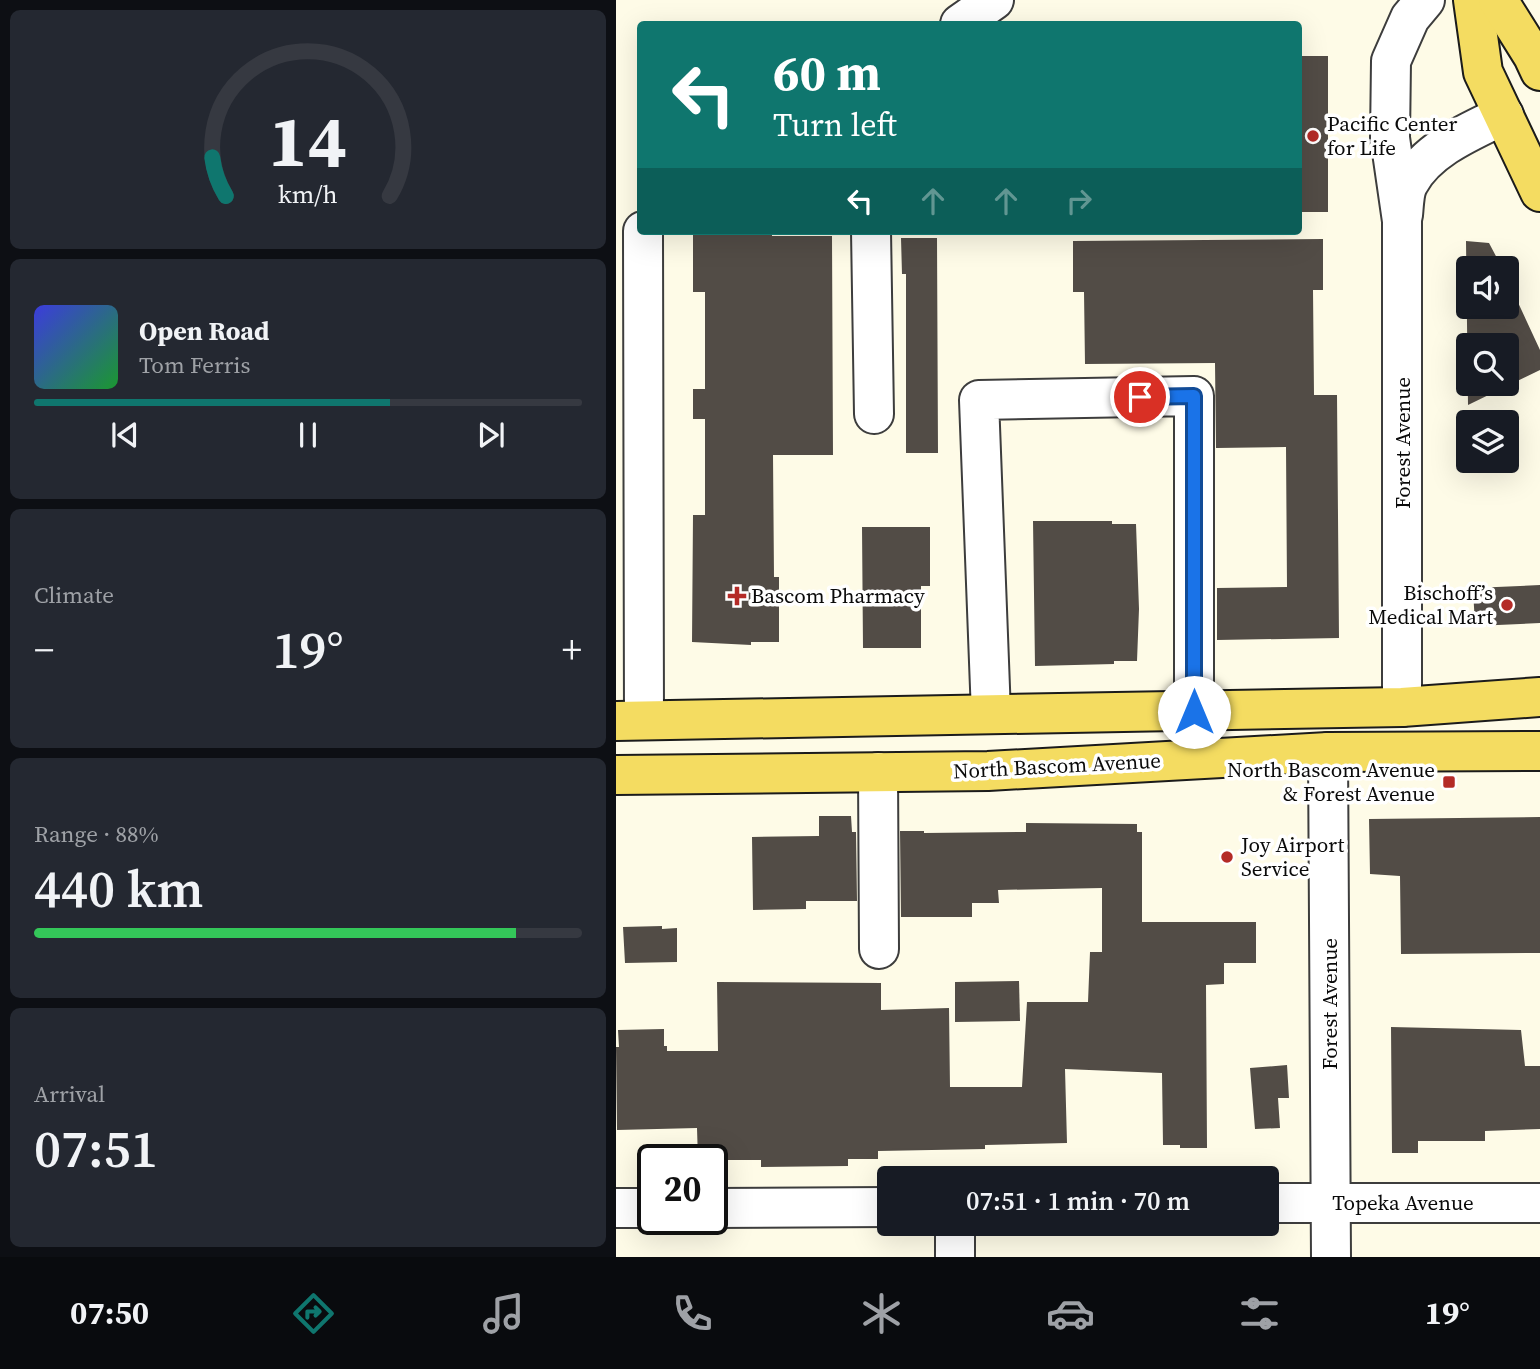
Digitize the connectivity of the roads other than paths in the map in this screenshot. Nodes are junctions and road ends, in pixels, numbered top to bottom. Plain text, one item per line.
1 (995, 0) edge
2 (1424, 0) edge
3 (1473, 0) edge
4 (1498, 0) edge
5 (964, 21) edge
6 (1540, 71) edge
7 (1504, 115) junction
8 (1540, 192) edge
9 (1402, 221) junction
10 (643, 235) edge
11 (871, 235) edge
12 (874, 414) dead end
13 (1540, 697) edge
14 (1402, 707) junction
15 (1194, 712) junction
16 (991, 714) junction
17 (630, 721) edge
18 (1540, 751) edge
19 (1328, 752) junction
20 (878, 772) junction
21 (616, 775) edge
22 (879, 949) dead end
23 (1279, 1203) edge
24 (1331, 1203) junction
25 (1540, 1203) edge
26 (877, 1207) edge
27 (616, 1208) edge
28 (637, 1208) edge
29 (728, 1208) edge
30 (955, 1236) edge
31 (955, 1257) edge
32 (1331, 1257) edge

1 - 5 street
2 - 9 street, Forest Avenue
3 - 7 main road
4 - 6 main road
7 - 8 main road
7 - 9 street, Forest Avenue
9 - 14 street, Forest Avenue
10 - 17 street
11 - 12 street
13 - 14 main road
14 - 15 main road
15 - 16 main road
15 - 16 street
16 - 17 main road
18 - 19 main road, North Bascom Avenue
19 - 20 main road, North Bascom Avenue
19 - 24 street, Forest Avenue
20 - 21 main road, North Bascom Avenue
20 - 22 street
23 - 24 street, Topeka Avenue
24 - 25 street, Topeka Avenue
24 - 32 street, Forest Avenue
26 - 29 street
27 - 28 street
30 - 31 street

